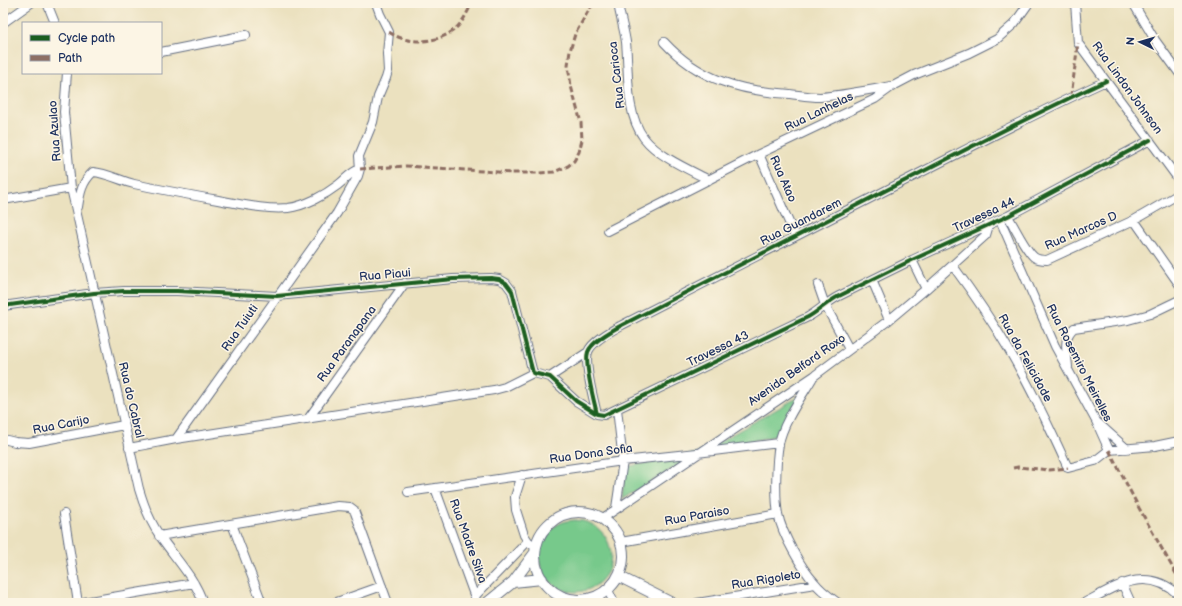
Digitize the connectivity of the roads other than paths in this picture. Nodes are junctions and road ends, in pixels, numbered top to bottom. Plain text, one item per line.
1 (31, 3) edge
2 (376, 3) edge
3 (618, 3) edge
4 (1029, 3) edge
5 (1075, 3) edge
6 (1133, 3) edge
7 (49, 4) edge
8 (55, 22) edge
9 (3, 23) edge
10 (246, 35) dead end
11 (664, 42) dead end
12 (162, 52) edge
13 (1179, 73) edge
14 (66, 74) edge
15 (1106, 81) junction
16 (893, 86) junction
17 (1150, 140) junction
18 (759, 154) junction
19 (360, 169) junction
20 (709, 180) junction
21 (1179, 180) edge
22 (72, 188) junction
23 (1179, 194) edge
24 (3, 200) edge
25 (77, 215) junction
26 (1008, 216) junction
27 (1000, 220) junction
28 (1134, 220) junction
29 (989, 225) junction
30 (608, 231) dead end
31 (795, 236) junction
32 (912, 260) junction
33 (953, 266) junction
34 (872, 280) junction
35 (405, 283) junction
36 (1179, 284) edge
37 (818, 285) dead end
38 (926, 290) junction
39 (94, 293) junction
40 (277, 296) junction
41 (1179, 300) edge
42 (826, 305) junction
43 (3, 306) edge
44 (889, 320) junction
45 (849, 349) junction
46 (588, 352) junction
47 (1069, 370) junction
48 (534, 374) junction
49 (814, 376) junction
50 (550, 377) junction
51 (617, 409) junction
52 (596, 414) junction
53 (308, 419) junction
54 (1096, 421) junction
55 (124, 425) junction
56 (3, 439) edge
57 (176, 439) junction
58 (1179, 441) edge
59 (779, 443) junction
60 (129, 448) junction
61 (1127, 449) junction
62 (1109, 450) junction
63 (697, 453) junction
64 (624, 461) junction
65 (522, 475) junction
66 (435, 488) junction
67 (408, 492) dead end
68 (616, 508) junction
69 (64, 514) dead end
70 (778, 514) junction
71 (603, 518) junction
72 (232, 524) junction
73 (159, 536) junction
74 (621, 542) junction
75 (532, 547) junction
76 (618, 576) junction
77 (542, 580) junction
78 (513, 582) junction
79 (194, 583) junction
80 (1122, 583) junction
81 (815, 584) junction
82 (382, 586) junction
83 (608, 590) junction
84 (1179, 595) edge
85 (476, 599) edge
86 (78, 603) edge
87 (203, 603) edge
88 (262, 603) edge
89 (334, 603) edge
90 (388, 603) edge
91 (487, 603) edge
92 (614, 603) edge
93 (672, 603) edge
94 (697, 603) edge
95 (838, 603) edge
96 (1084, 603) edge
97 (1131, 603) edge

1 - 9 street
2 - 19 street, Rua Tuiuti
3 - 20 street, Rua Carioca
4 - 16 street, Rua Lanhelas
5 - 15 street, Rua Lindon Johnson
6 - 13 street
7 - 8 street
10 - 12 street
11 - 16 street
14 - 22 street, Rua Azulao
15 - 17 street, Rua Lindon Johnson
15 - 31 street, Rua Guandarem
16 - 18 street, Rua Lanhelas
17 - 21 street, Rua Lindon Johnson
17 - 26 street, Travessa 44
18 - 20 street, Rua Lanhelas
18 - 31 street, Rua Atao
19 - 25 street
19 - 40 street, Rua Tuiuti
20 - 30 street, Rua Lanhelas
22 - 24 street
22 - 25 street, Rua do Cabral
23 - 28 street, Rua Marcos D
25 - 39 street, Rua do Cabral
26 - 27 street, Travessa 44
26 - 28 street, Rua Marcos D
27 - 29 street, Travessa 44
27 - 47 street, Rua Rosemiro Meirelles
28 - 36 street
29 - 32 street, Travessa 44
29 - 33 street, Avenida Belford Roxo
31 - 46 street, Rua Guandarem
32 - 34 street, Travessa 44
32 - 38 street
33 - 38 street, Avenida Belford Roxo
33 - 62 street, Rua da Felicidade
34 - 42 street, Travessa 44
34 - 44 street
35 - 40 street, Rua Piaui
35 - 48 street, Rua Piaui
35 - 53 street, Rua Paranapana
37 - 42 street
38 - 44 street, Avenida Belford Roxo
39 - 40 street, Rua Piaui
39 - 43 street, Rua Piaui
39 - 55 street, Rua do Cabral
40 - 57 street, Rua Tuiuti
41 - 47 street
42 - 45 street
42 - 51 street, Travessa 43
44 - 45 street, Avenida Belford Roxo
45 - 49 street, Avenida Belford Roxo
46 - 50 street
46 - 52 street
47 - 54 street, Rua Rosemiro Meirelles
48 - 50 street
48 - 53 street
49 - 59 street
49 - 63 street, Avenida Belford Roxo
50 - 52 street
51 - 52 street
51 - 64 street
53 - 57 street
54 - 61 street
54 - 62 street, Rua Rosemiro Meirelles
55 - 56 street, Rua Carijo
55 - 60 street, Rua do Cabral
57 - 60 street
58 - 61 street
59 - 63 street, Rua Dona Sofia
59 - 70 street
60 - 73 street, Rua do Cabral
61 - 62 street
63 - 64 street, Rua Dona Sofia
63 - 68 street, Avenida Belford Roxo
64 - 65 street, Rua Dona Sofia
64 - 68 street
65 - 66 street, Rua Dona Sofia
65 - 75 street
66 - 67 street, Rua Dona Sofia
66 - 85 street, Rua Madre Silva
68 - 71 street, Avenida Belford Roxo
69 - 86 street
70 - 74 street, Rua Paraiso
70 - 81 street
71 - 74 street
71 - 75 street
72 - 73 street
72 - 82 street
72 - 88 street
73 - 79 street, Rua do Cabral
74 - 76 street
75 - 77 street
75 - 78 street
75 - 85 street
76 - 83 street
76 - 93 street
77 - 78 street
77 - 83 street
78 - 91 street
79 - 86 street
79 - 87 street, Rua do Cabral
80 - 84 street
80 - 96 street
80 - 97 street
81 - 94 street, Rua Rigoleto
81 - 95 street
82 - 89 street
82 - 90 street
83 - 92 street

